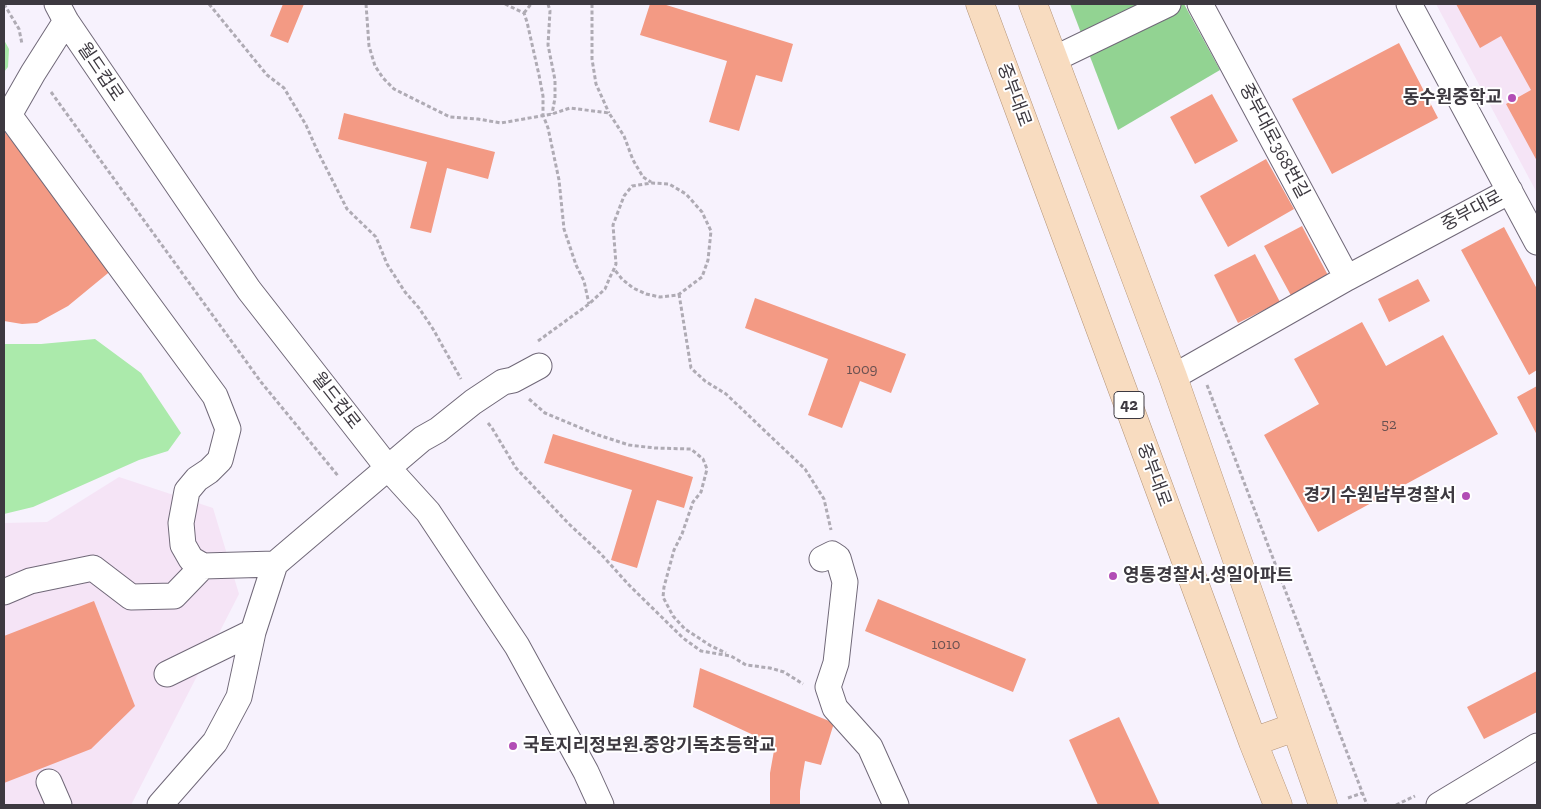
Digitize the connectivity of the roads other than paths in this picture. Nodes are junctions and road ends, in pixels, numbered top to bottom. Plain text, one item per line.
1 (980, 4) edge
2 (1033, 4) edge
3 (1168, 4) edge
4 (1200, 4) edge
5 (1409, 4) edge
6 (61, 12) edge
7 (1054, 59) junction
8 (1510, 191) junction
9 (1537, 242) edge
10 (1347, 278) junction
11 (535, 356) road end
12 (1173, 377) junction
13 (388, 468) junction
14 (822, 559) dead end
15 (275, 564) junction
16 (203, 566) junction
17 (4, 592) edge
18 (253, 632) junction
19 (167, 674) dead end
20 (1295, 727) junction
21 (1253, 742) junction
22 (1536, 749) edge
23 (49, 782) dead end
24 (59, 805) edge
25 (160, 805) edge
26 (601, 805) edge
27 (896, 805) edge
28 (1278, 805) edge
29 (1323, 805) edge
30 (1439, 805) edge

1 - 21 main road, 중부대로 / 42
2 - 7 main road
3 - 7 street
4 - 10 street, 중부대로368번길
5 - 8 street
6 - 13 street, 월드컵로
6 - 16 street
7 - 12 main road
8 - 9 street
8 - 10 street, 중부대로
10 - 12 street, 중부대로
11 - 13 street
12 - 20 main road
13 - 15 street
13 - 26 street, 월드컵로
14 - 27 street
15 - 16 street
15 - 18 street
16 - 17 street
18 - 19 street
18 - 25 street
20 - 21 main road
20 - 29 main road
21 - 28 main road, 중부대로 / 42
22 - 30 street
23 - 24 street

